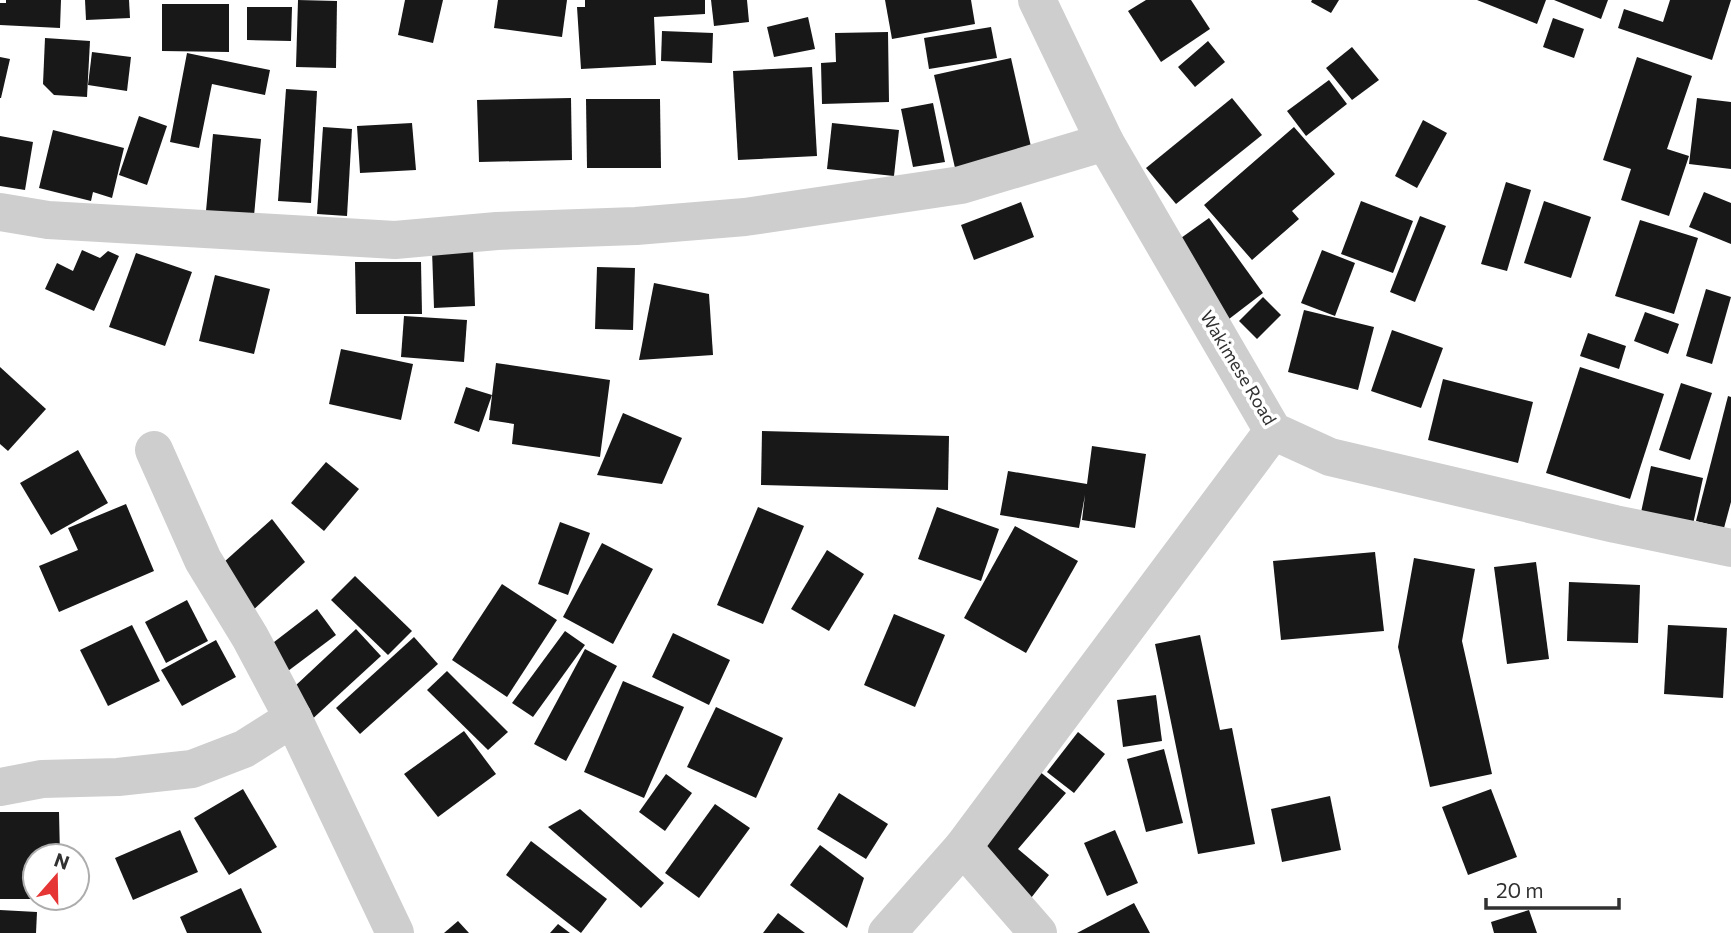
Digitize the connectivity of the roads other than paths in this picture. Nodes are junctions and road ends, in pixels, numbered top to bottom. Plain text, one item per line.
1 (1037, 0) edge
2 (1105, 142) junction
3 (0, 212) edge
4 (1273, 430) junction
5 (154, 450) dead end
6 (1731, 548) edge
7 (293, 719) junction
8 (0, 787) edge
9 (963, 847) junction
10 (395, 933) edge
11 (887, 933) edge
12 (1038, 933) edge

1 - 2 street, Wakimese Road
2 - 3 street
2 - 4 street, Wakimese Road
4 - 6 street, Wakimese Road
4 - 9 street
5 - 7 street
7 - 8 street
7 - 10 street
9 - 11 street
9 - 12 street

